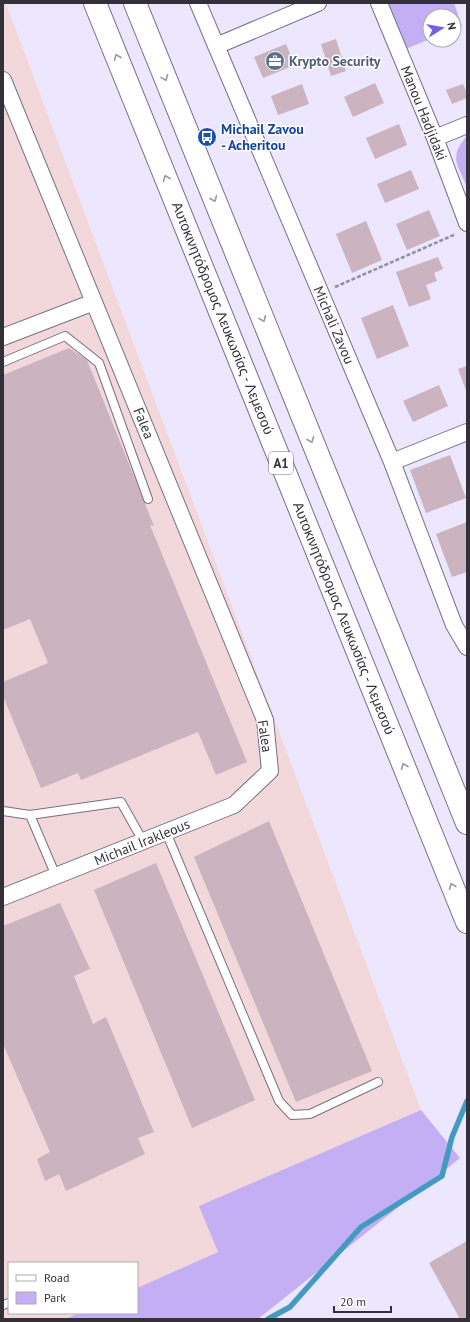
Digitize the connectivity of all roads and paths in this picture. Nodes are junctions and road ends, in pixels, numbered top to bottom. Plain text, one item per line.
1 (95, 3) edge
2 (135, 3) edge
3 (198, 3) edge
4 (318, 3) edge
5 (379, 3) edge
6 (216, 46) junction
7 (3, 80) edge
8 (467, 125) edge
9 (435, 138) junction
10 (463, 228) edge
11 (321, 293) junction
12 (94, 302) junction
13 (3, 337) edge
14 (3, 362) edge
15 (467, 432) edge
16 (392, 462) junction
17 (148, 499) dead end
18 (467, 647) edge
19 (270, 771) joint
20 (3, 811) edge
21 (30, 815) junction
22 (467, 823) edge
23 (166, 832) junction
24 (143, 842) junction
25 (56, 876) junction
26 (3, 897) edge
27 (467, 922) edge
28 (378, 1082) dead end

27 -> 1 highway, Αυτοκινητόδρομος Λευκωσίας - Λεμεσού / A1
2 -> 22 highway
3 - 6 street, Michali Zavou
4 - 6 street
5 - 9 street, Manou Hadjidaki
6 - 11 street, Michali Zavou
7 - 12 street, Falea
8 - 9 street
9 - 10 street, Manou Hadjidaki
10 - 11 path
11 - 16 street, Michali Zavou
12 - 13 street
12 - 19 street, Falea
14 - 17 lane
15 - 16 street
16 - 18 street, Michali Zavou
19 - 23 street, Michail Irakleous
20 - 21 lane
21 - 24 lane
21 - 25 lane
23 - 24 street, Michail Irakleous
23 - 28 lane
24 - 25 street, Michail Irakleous
25 - 26 street, Michail Irakleous

